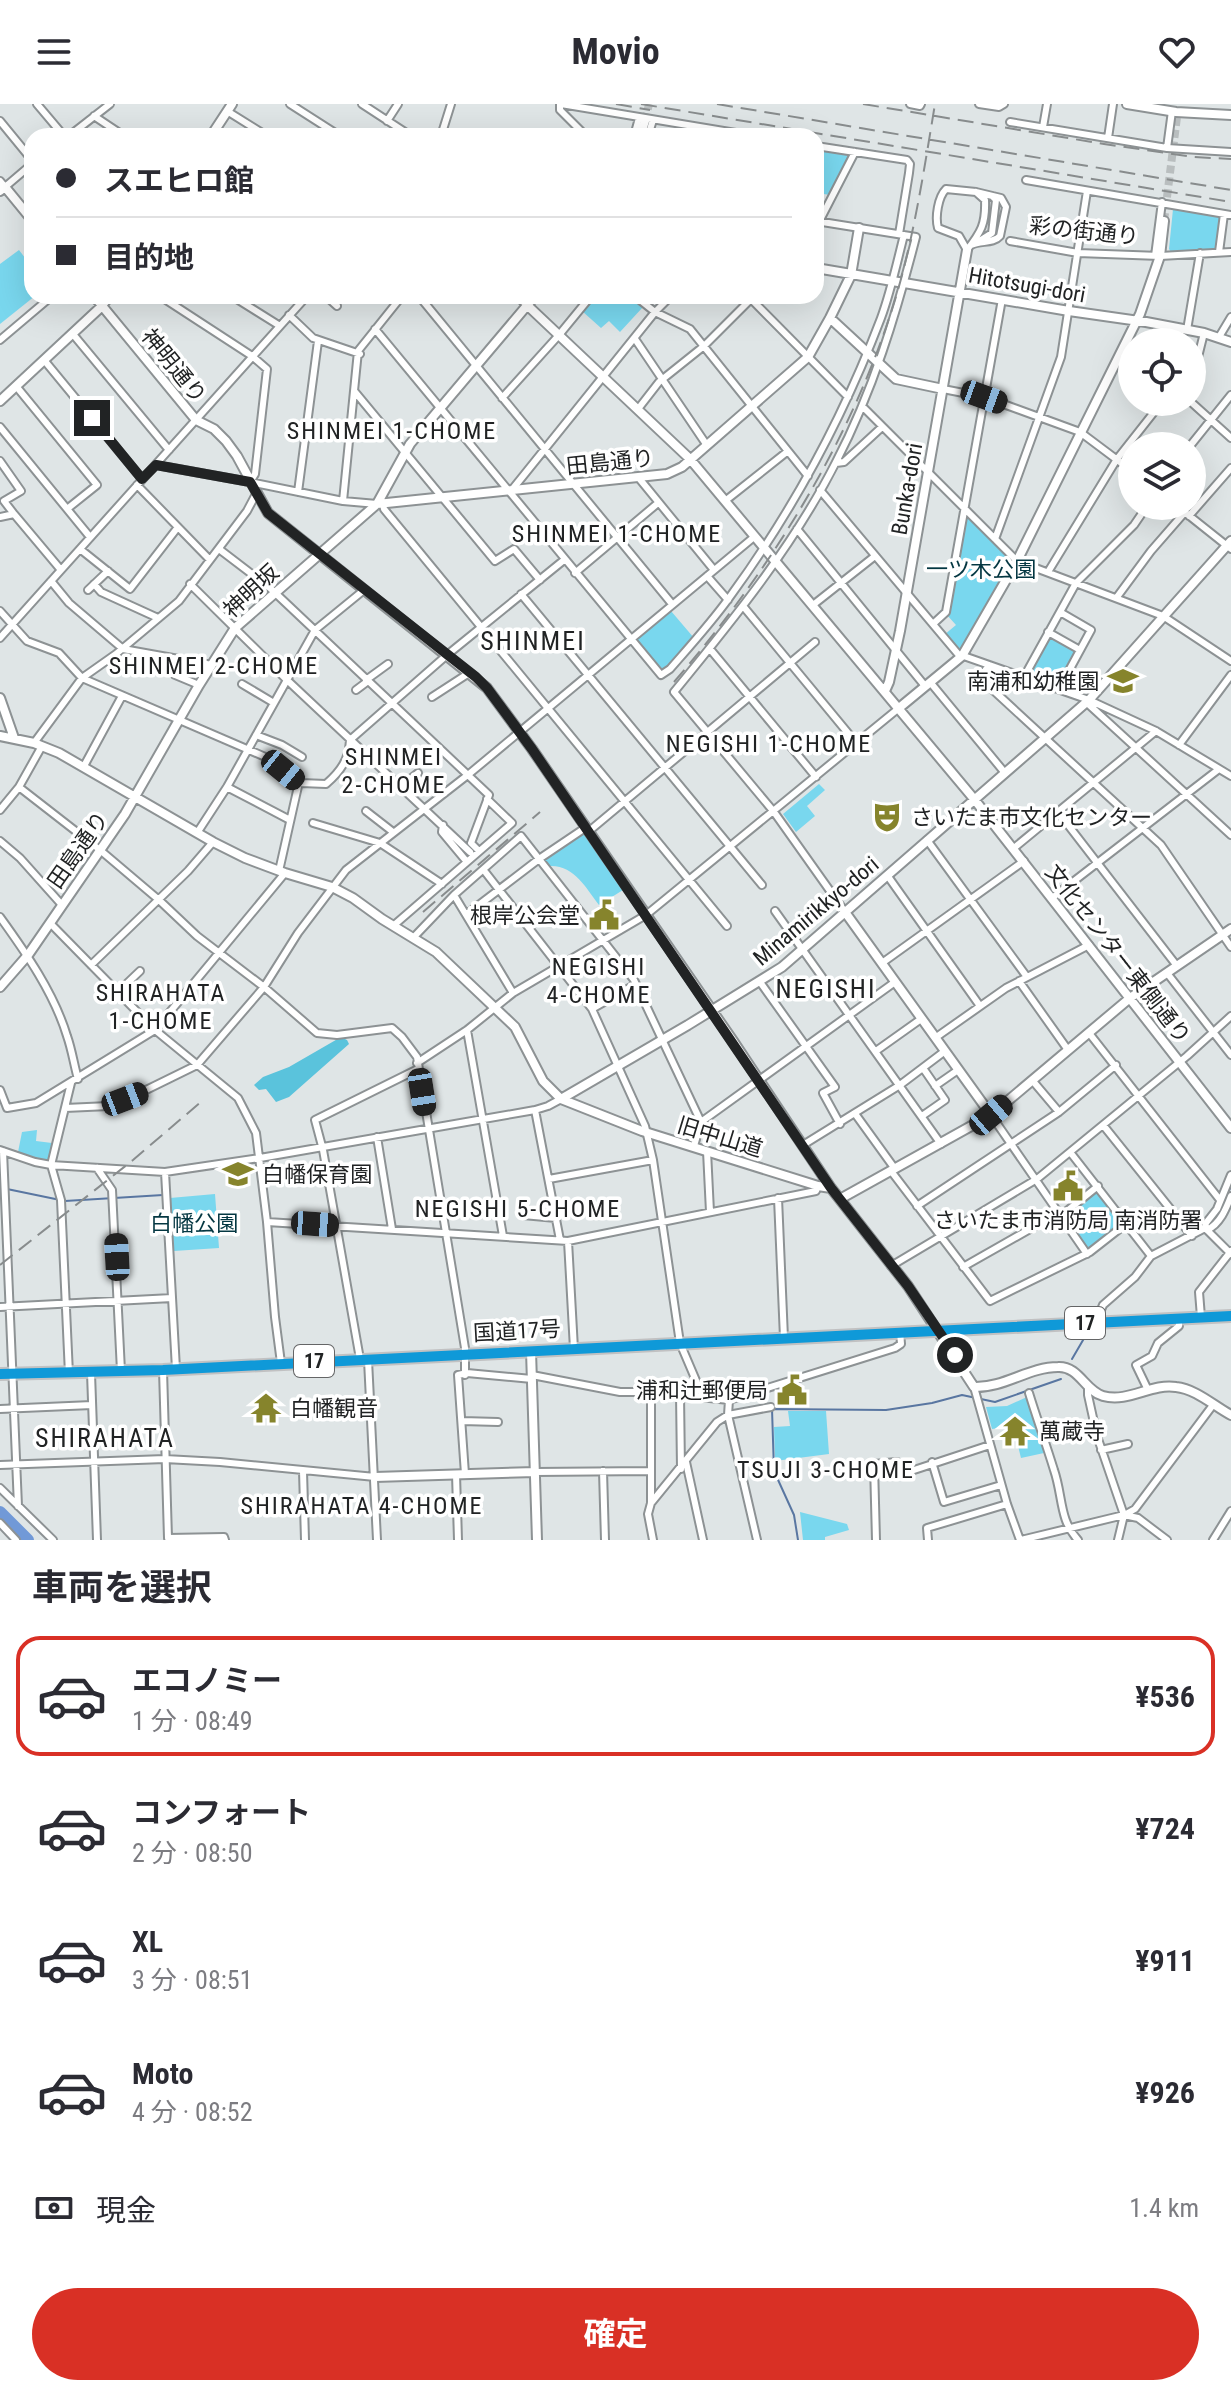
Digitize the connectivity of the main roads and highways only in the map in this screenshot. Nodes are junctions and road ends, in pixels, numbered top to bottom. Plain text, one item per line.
1 (1231, 1316) edge
2 (0, 1374) edge

1 - 2 highway, 国道17号 / 17

